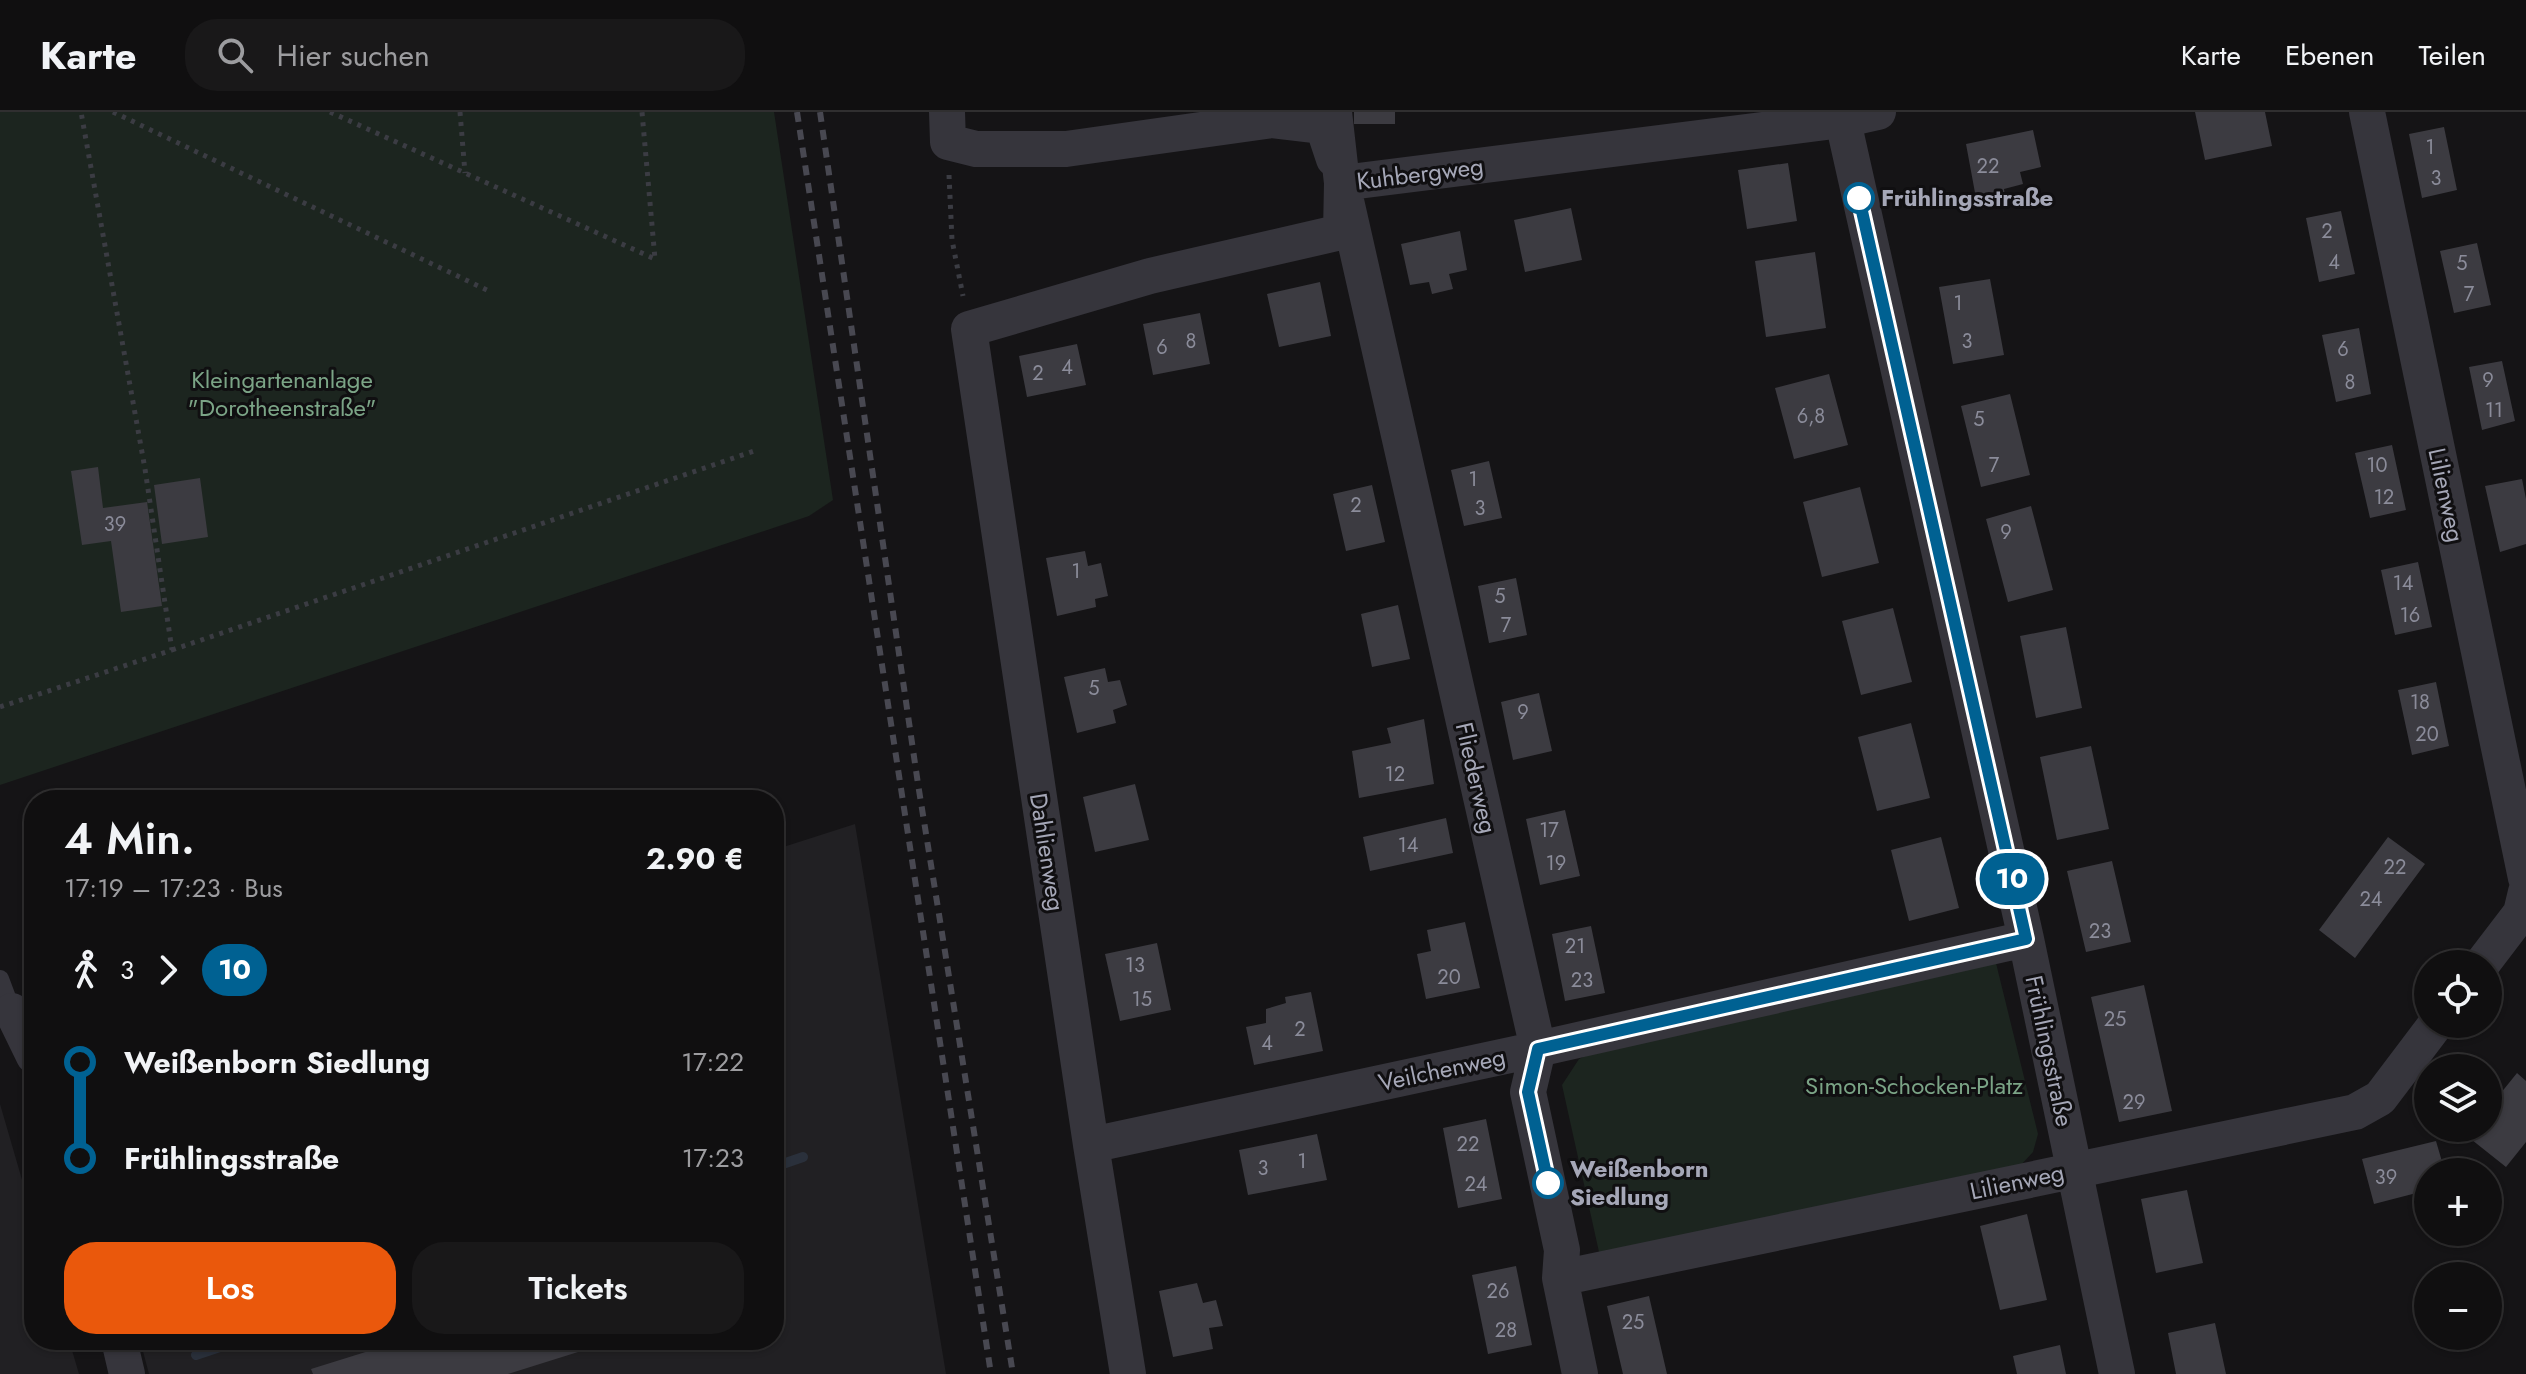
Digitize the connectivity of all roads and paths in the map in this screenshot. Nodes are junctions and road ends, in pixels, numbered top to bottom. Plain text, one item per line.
1 (81, 112) edge
2 (113, 112) edge
3 (330, 112) edge
4 (460, 112) edge
5 (642, 112) edge
6 (1334, 112) edge
7 (1878, 112) edge
8 (2367, 112) edge
9 (1841, 116) edge
10 (947, 127) edge
11 (465, 173) junction
12 (1342, 183) junction
13 (489, 291) dead end
14 (969, 329) junction
15 (757, 450) dead end
16 (172, 650) junction
17 (0, 707) edge
18 (2526, 878) edge
19 (2526, 892) edge
20 (2026, 939) junction
21 (2493, 950) edge
22 (4, 1001) edge
23 (24, 1038) edge
24 (2425, 1038) edge
25 (1538, 1049) junction
26 (1091, 1145) junction
27 (2074, 1170) junction
28 (1560, 1278) junction
29 (121, 1350) edge
30 (127, 1374) edge
31 (1128, 1374) edge
32 (1580, 1374) edge
33 (2117, 1374) edge

1 - 16 path
2 - 13 path
3 - 11 path
4 - 11 path
5 - 11 path
6 - 12 street
7 - 9 street, Kuhbergweg
8 - 18 street, Lilienweg
9 - 12 street, Kuhbergweg
9 - 20 street, Frühlingsstraße
10 - 12 street
10 - 14 path
12 - 14 street, Kuhbergweg
12 - 25 street, Fliederweg
14 - 26 street, Dahlienweg
15 - 16 path
16 - 17 path
19 - 21 street
20 - 25 street, Veilchenweg
20 - 27 street, Frühlingsstraße
22 - 23 street
24 - 27 street, Lilienweg
25 - 26 street, Veilchenweg
25 - 28 street, Fliederweg
26 - 31 street, Dahlienweg
27 - 28 street, Lilienweg
27 - 33 street, Frühlingsstraße
28 - 32 street, Fliederweg
29 - 30 street

